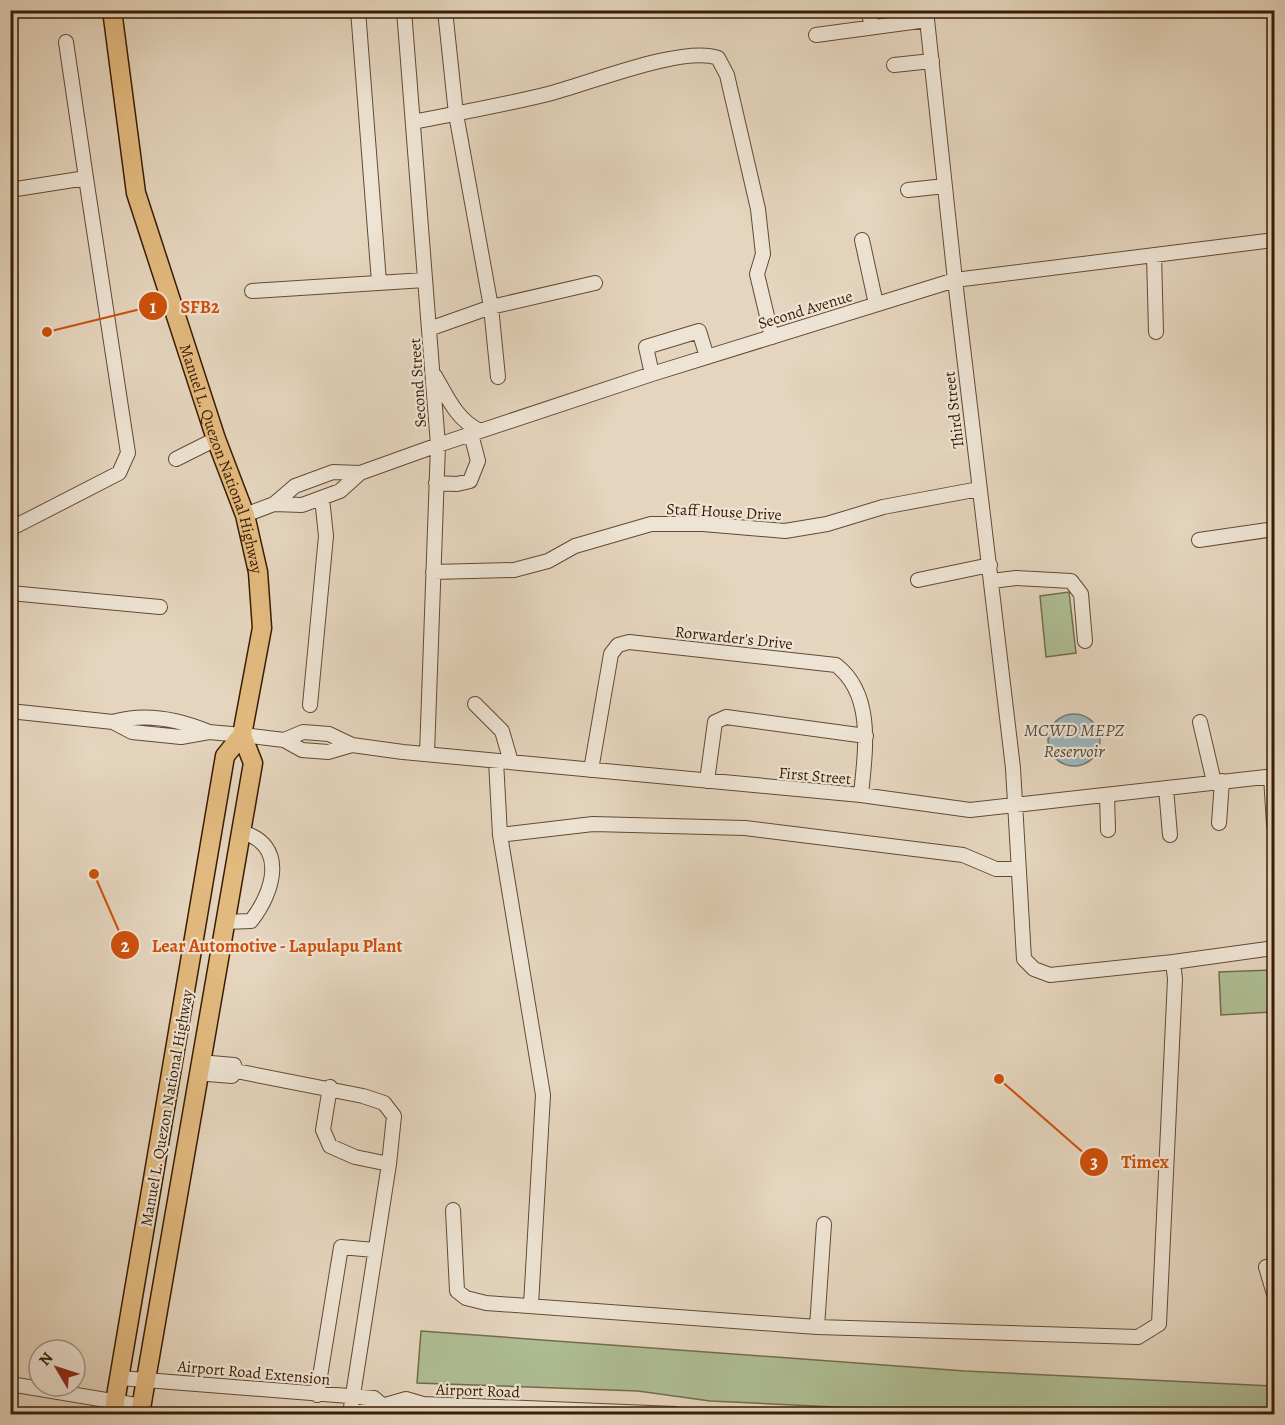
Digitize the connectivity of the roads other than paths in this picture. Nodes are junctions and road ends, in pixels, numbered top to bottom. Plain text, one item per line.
1 (112, 10) edge
2 (358, 10) edge
3 (404, 10) edge
4 (446, 10) edge
5 (868, 10) edge
6 (927, 15) edge
7 (872, 27) junction
8 (816, 36) dead end
9 (66, 42) dead end
10 (932, 61) junction
11 (894, 65) dead end
12 (456, 114) junction
13 (413, 122) junction
14 (86, 178) junction
15 (945, 186) junction
16 (10, 190) edge
17 (908, 190) dead end
18 (862, 240) dead end
19 (1275, 240) edge
20 (1154, 255) junction
21 (955, 279) junction
22 (425, 280) junction
23 (379, 282) junction
24 (595, 283) dead end
25 (252, 291) dead end
26 (876, 304) junction
27 (491, 307) junction
28 (429, 329) junction
29 (1156, 332) dead end
30 (772, 336) junction
31 (707, 357) junction
32 (433, 371) junction
33 (652, 374) junction
34 (498, 377) dead end
35 (476, 432) junction
36 (216, 439) junction
37 (438, 445) junction
38 (176, 459) dead end
39 (360, 473) junction
40 (436, 483) junction
41 (979, 489) junction
42 (322, 498) junction
43 (274, 504) junction
44 (10, 510) edge
45 (245, 515) junction
46 (12, 528) edge
47 (1275, 529) edge
48 (1199, 540) dead end
49 (990, 565) junction
50 (434, 572) junction
51 (918, 580) dead end
52 (992, 581) junction
53 (10, 593) edge
54 (160, 607) dead end
55 (1085, 641) dead end
56 (474, 704) dead end
57 (310, 705) dead end
58 (10, 711) edge
59 (1200, 722) dead end
60 (242, 735) junction
61 (866, 736) junction
62 (427, 754) junction
63 (496, 761) junction
64 (511, 762) junction
65 (591, 770) junction
66 (1273, 776) edge
67 (707, 781) junction
68 (1218, 782) junction
69 (1166, 788) junction
70 (861, 795) junction
71 (1107, 795) junction
72 (1017, 806) junction
73 (1219, 823) dead end
74 (1274, 825) edge
75 (1108, 830) dead end
76 (241, 832) junction
77 (500, 835) junction
78 (1170, 835) dead end
79 (1018, 869) junction
80 (225, 922) junction
81 (1275, 948) edge
82 (1173, 962) junction
83 (204, 1068) junction
84 (330, 1087) junction
85 (389, 1164) junction
86 (453, 1210) dead end
87 (824, 1224) dead end
88 (374, 1250) junction
89 (1266, 1267) dead end
90 (1275, 1294) edge
91 (531, 1305) junction
92 (817, 1327) junction
93 (120, 1377) junction
94 (146, 1380) junction
95 (10, 1384) edge
96 (317, 1395) junction
97 (351, 1396) junction
98 (423, 1404) junction
99 (382, 1405) junction
100 (115, 1408) edge
101 (141, 1410) edge
102 (486, 1411) edge
103 (596, 1413) edge
104 (352, 1414) edge
105 (411, 1414) edge
106 (675, 1414) edge

1 - 36 main road, Manuel L. Quezon National Highway
2 - 23 street
3 - 13 street, Second Street
4 - 12 street
5 - 7 street
6 - 7 street
6 - 10 street, Third Street
7 - 8 street
9 - 14 street
10 - 11 street
10 - 15 street, Third Street
12 - 13 street
12 - 27 street
12 - 30 street
13 - 22 street, Second Street
14 - 16 street
14 - 46 street
15 - 17 street
15 - 21 street, Third Street
18 - 26 street
19 - 20 street, Second Avenue
20 - 21 street, Second Avenue
20 - 29 street
21 - 26 street, Second Avenue
21 - 41 street, Third Street
22 - 23 street
22 - 28 street, Second Street
23 - 25 street
24 - 27 street
26 - 30 street, Second Avenue
27 - 28 street
27 - 34 street
28 - 32 street, Second Street
30 - 31 street, Second Avenue
31 - 33 street, Second Avenue
31 - 33 street
32 - 35 street
32 - 37 street, Second Street
33 - 35 street, Second Avenue
35 - 37 street, Second Avenue
35 - 40 street
36 - 38 street
36 - 45 main road, Manuel L. Quezon National Highway
37 - 39 street, Second Avenue
37 - 40 street, Second Street
39 - 42 street, Second Avenue
39 - 43 street, Second Avenue
40 - 50 street, Second Street
41 - 49 street, Third Street
41 - 50 street, Staff House Drive
42 - 43 street, Second Avenue
42 - 57 street
43 - 45 street, Second Avenue
44 - 46 street
45 - 60 main road, Manuel L. Quezon National Highway
47 - 48 street
49 - 51 street
49 - 52 street, Third Street
50 - 62 street, Second Street
52 - 55 street
52 - 72 street, Third Street
53 - 54 street
56 - 64 street
58 - 60 street, First Street
59 - 68 street
60 - 62 street, First Street
60 - 76 main road, Manuel L. Quezon National Highway
60 - 93 main road, Manuel L. Quezon National Highway
61 - 65 street, Rorwarder's Drive
61 - 67 street
61 - 70 street, Rorwarder's Drive
62 - 63 street, First Street
63 - 64 street, First Street
63 - 77 street
64 - 65 street, First Street
65 - 67 street, First Street
66 - 68 street, First Street
66 - 74 street
67 - 70 street, First Street
68 - 69 street, First Street
68 - 73 street
69 - 71 street, First Street
69 - 78 street
70 - 72 street, First Street
71 - 72 street, First Street
71 - 75 street
72 - 79 street, Third Street
76 - 80 main road, Manuel L. Quezon National Highway
76 - 80 street
77 - 79 street
77 - 91 street
79 - 82 street, Third Street
80 - 83 main road, Manuel L. Quezon National Highway
81 - 82 street, Third Street
82 - 92 street
83 - 84 street
83 - 94 main road, Manuel L. Quezon National Highway
84 - 85 street
84 - 85 street
85 - 88 street
86 - 91 street
87 - 92 street
88 - 96 street
88 - 97 street
89 - 90 street
91 - 92 street
93 - 94 street, Airport Road Extension
93 - 100 main road, Manuel L. Quezon National Highway
94 - 96 street, Airport Road Extension
94 - 101 main road, Manuel L. Quezon National Highway
95 - 100 street
96 - 97 street, Airport Road Extension
97 - 99 street, Airport Road Extension
97 - 104 street
98 - 99 street, Airport Road
98 - 102 street, Airport Road
98 - 105 street, Airport Road
99 - 104 street, Airport Road
100 - 101 street
102 - 103 street, Airport Road
103 - 106 street, Airport Road

